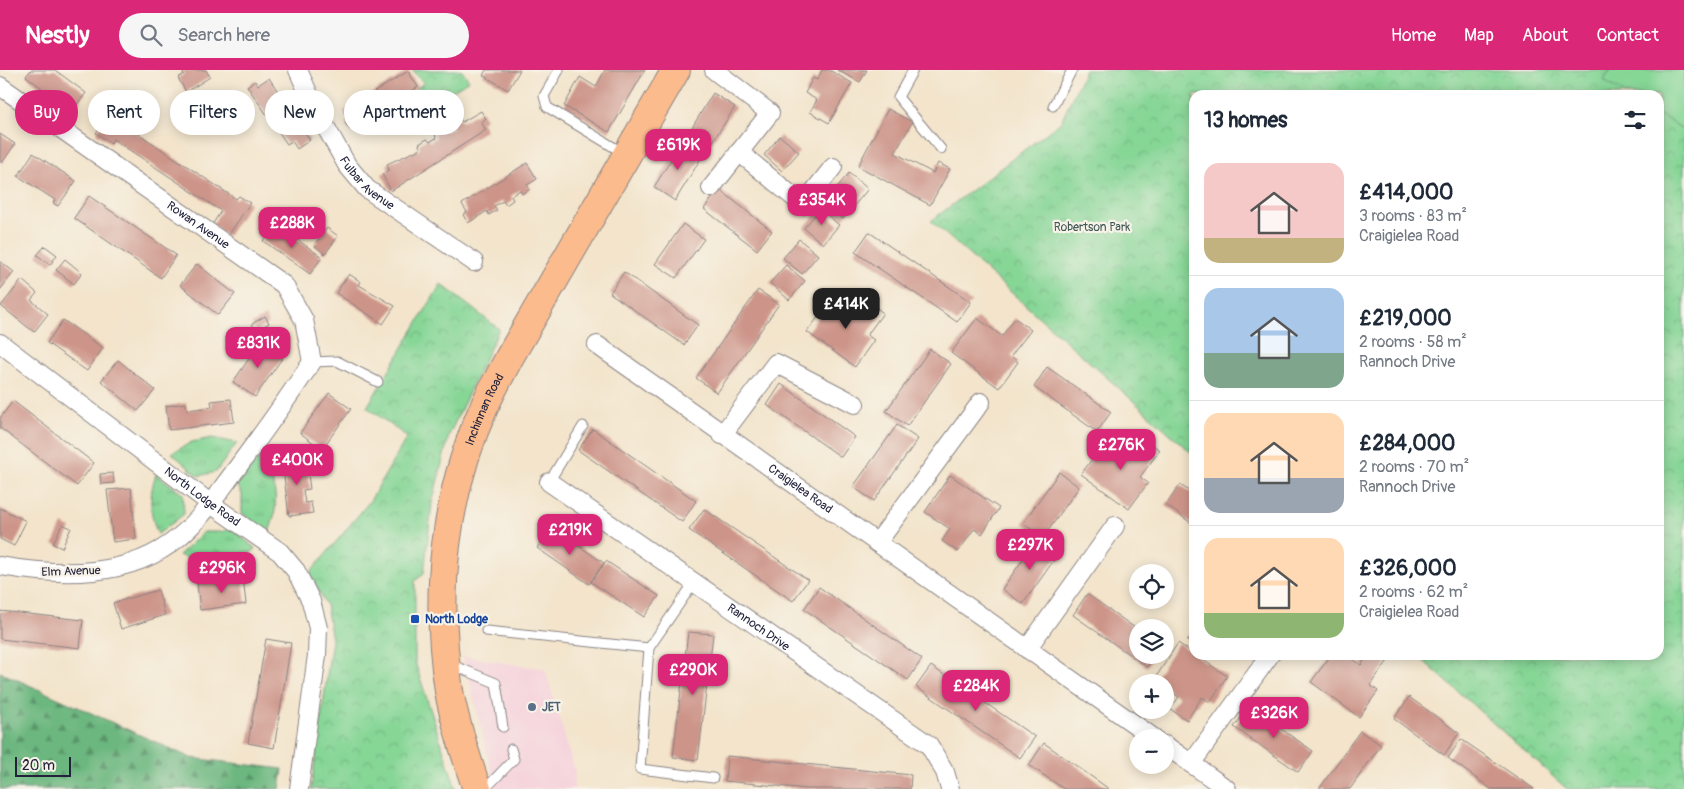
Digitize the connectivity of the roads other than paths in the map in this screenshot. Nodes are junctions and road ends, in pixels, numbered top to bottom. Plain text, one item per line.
1 (298, 70) edge
2 (559, 70) edge
3 (676, 70) edge
4 (714, 70) edge
5 (913, 70) edge
6 (1072, 70) edge
7 (0, 86) edge
8 (1053, 106) dead end
9 (940, 149) dead end
10 (739, 152) junction
11 (627, 155) junction
12 (833, 167) dead end
13 (712, 188) dead end
14 (474, 262) dead end
15 (0, 342) edge
16 (597, 345) dead end
17 (312, 362) junction
18 (378, 382) dead end
19 (981, 402) dead end
20 (854, 404) dead end
21 (583, 426) dead end
22 (722, 435) junction
23 (548, 482) joint
24 (211, 504) junction
25 (1115, 526) dead end
26 (877, 544) junction
27 (0, 566) edge
28 (695, 581) junction
29 (486, 631) dead end
30 (649, 648) junction
31 (1027, 649) junction
32 (1266, 660) edge
33 (446, 662) junction
34 (503, 727) dead end
35 (1141, 729) edge
36 (511, 749) dead end
37 (1174, 751) edge
38 (1192, 764) junction
39 (713, 778) dead end
40 (299, 789) edge
41 (477, 789) edge
42 (485, 789) edge
43 (950, 789) edge
44 (1227, 789) edge

1 - 14 street, Fulbar Avenue
2 - 11 lane
3 - 11 main road, Inchinnan Road
4 - 10 street
5 - 9 lane
6 - 8 lane
7 - 17 street, Rowan Avenue
10 - 12 street
10 - 13 street
11 - 33 main road, Inchinnan Road
15 - 24 street, North Lodge Road
16 - 22 street, Craigielea Road
17 - 18 lane
17 - 24 street
19 - 26 street
20 - 22 street
21 - 23 lane
22 - 26 street, Craigielea Road
23 - 28 street, Rannoch Drive
24 - 27 street, Elm Avenue
24 - 40 street, North Lodge Road
25 - 31 street
26 - 31 street, Craigielea Road
28 - 30 lane
28 - 43 street, Rannoch Drive
29 - 30 lane
30 - 39 lane
31 - 35 street, Craigielea Road
32 - 38 street
33 - 34 lane
33 - 41 main road, Inchinnan Road
36 - 42 lane
37 - 38 street
38 - 44 street

